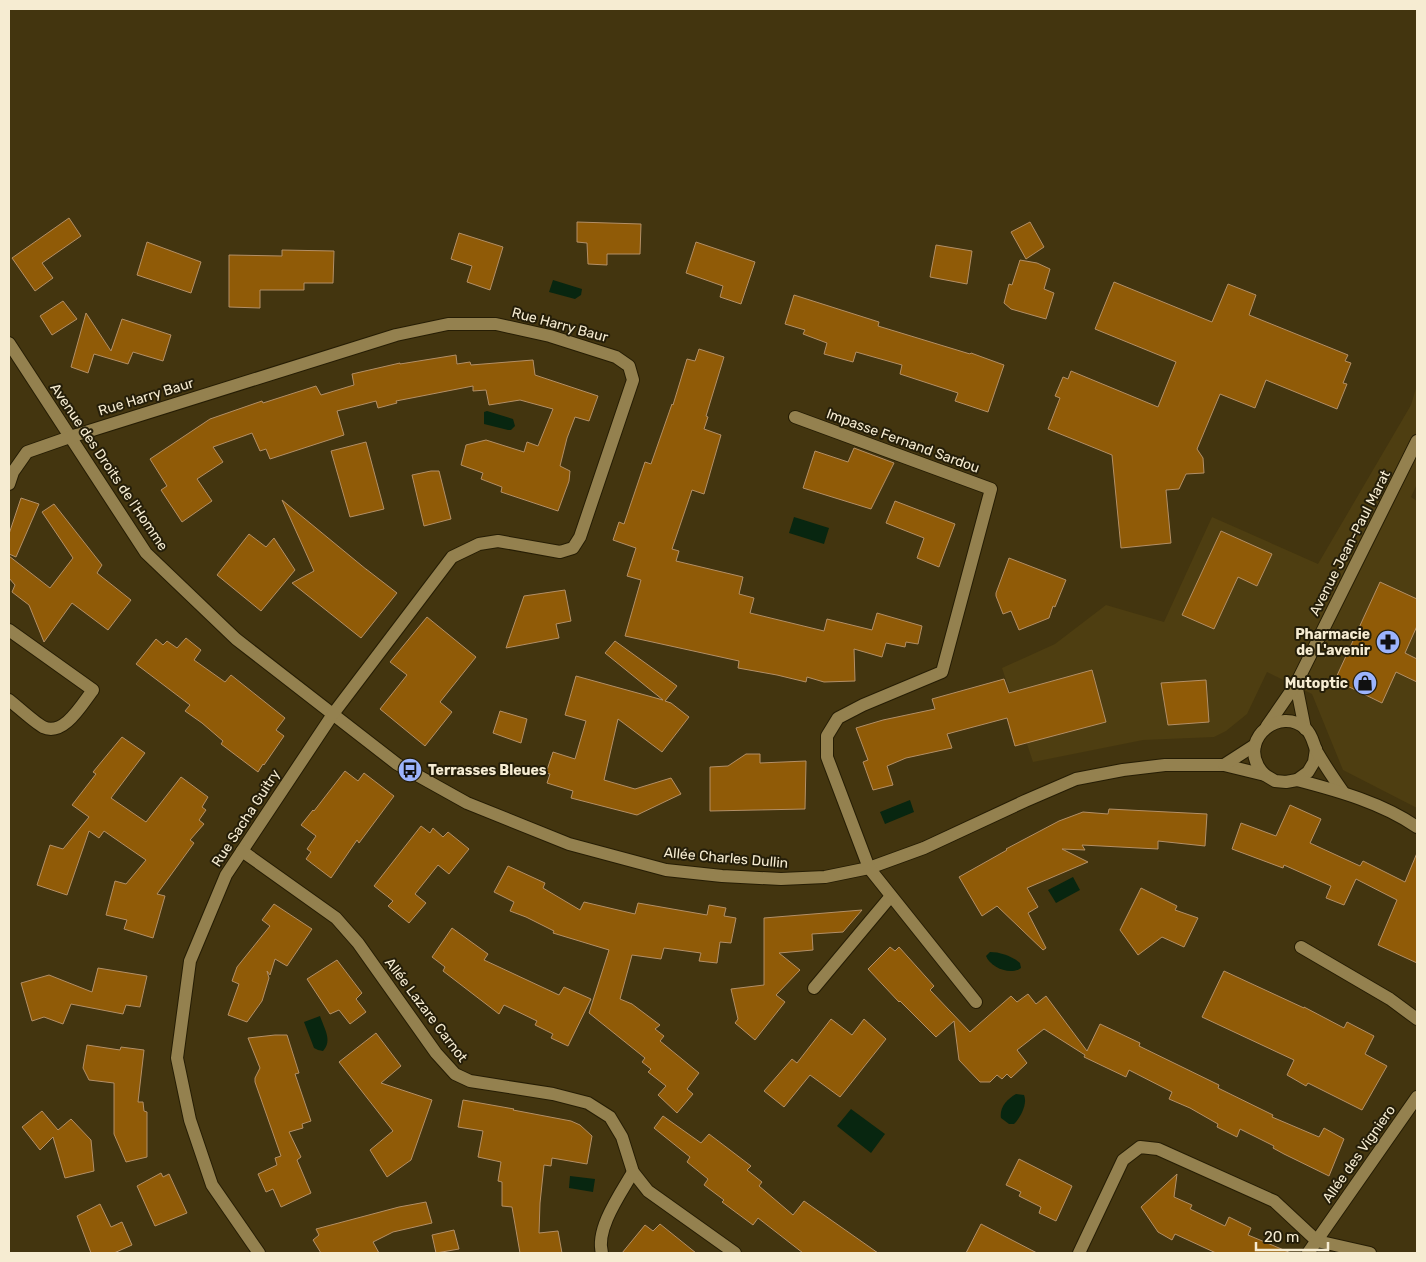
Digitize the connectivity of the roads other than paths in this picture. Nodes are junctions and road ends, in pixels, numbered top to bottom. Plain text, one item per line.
1 (9, 343) edge
2 (795, 417) dead end
3 (70, 437) junction
4 (1417, 442) edge
5 (9, 484) edge
6 (9, 630) edge
7 (1296, 684) junction
8 (9, 700) edge
9 (333, 714) junction
10 (1267, 726) junction
11 (1305, 728) junction
12 (1255, 745) junction
13 (1316, 749) junction
14 (1224, 765) junction
15 (1265, 776) junction
16 (1298, 780) junction
17 (1342, 792) junction
18 (1417, 827) edge
19 (242, 851) junction
20 (868, 868) junction
21 (891, 896) junction
22 (1301, 947) dead end
23 (814, 988) dead end
24 (976, 1002) dead end
25 (1417, 1019) edge
26 (1417, 1097) edge
27 (633, 1172) junction
28 (1317, 1241) junction
29 (259, 1253) edge
30 (602, 1253) edge
31 (735, 1253) edge
32 (1079, 1253) edge
33 (1308, 1253) edge
34 (1370, 1253) edge

1 - 3 street, Avenue des Droits de l'Homme
2 - 20 street, Impasse Fernand Sardou
3 - 5 street
3 - 9 street, Avenue des Droits de l'Homme
3 - 9 street, Rue Harry Baur
4 - 7 street, Avenue Jean-Paul Marat
6 - 8 street
7 - 10 street, Avenue Jean-Paul Marat
7 - 11 street
9 - 19 street, Rue Sacha Guitry
9 - 20 street, Allée Charles Dullin
10 - 11 street
10 - 12 street
11 - 13 street
12 - 14 street
12 - 15 street
13 - 16 street
13 - 17 street
14 - 15 street, Allée Charles Dullin
14 - 20 street, Allée Charles Dullin
15 - 16 street, Allée Charles Dullin
16 - 17 street, Allée Charles Dullin
17 - 18 street, Allée Charles Dullin
19 - 27 street, Allée Lazare Carnot
19 - 29 street, Rue Sacha Guitry
20 - 21 street
21 - 23 street
21 - 24 street
22 - 25 street
26 - 28 street, Allée des Vigniero
27 - 30 street
27 - 31 street, Allée Lazare Carnot
28 - 32 street
28 - 33 street, Allée des Vigniero
28 - 34 street

